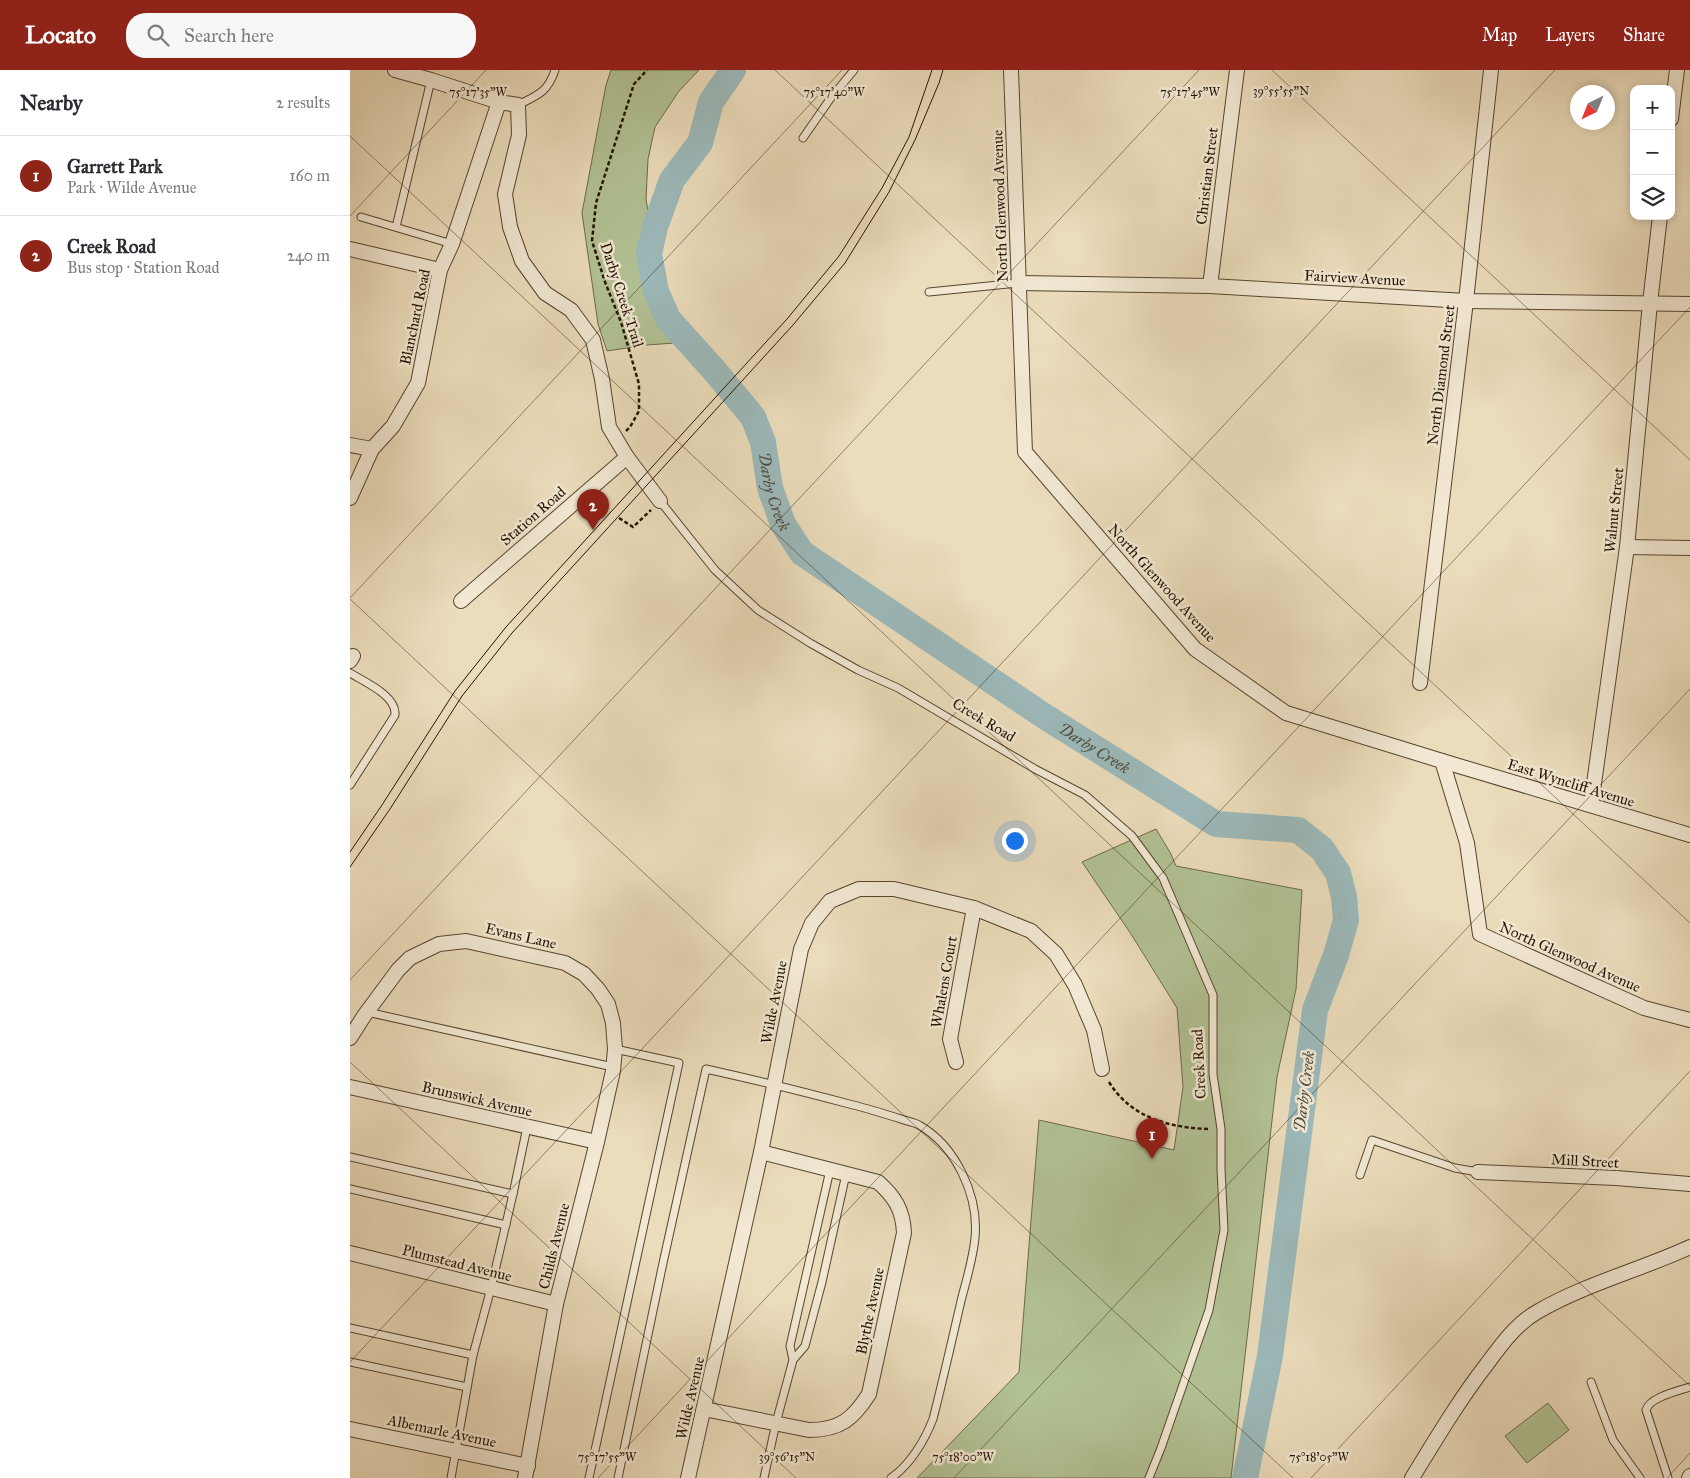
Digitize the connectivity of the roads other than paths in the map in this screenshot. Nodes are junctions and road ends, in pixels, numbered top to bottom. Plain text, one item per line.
1 (395, 70) edge
2 (555, 70) edge
3 (854, 70) edge
4 (1011, 70) edge
5 (1237, 70) edge
6 (1491, 70) edge
7 (1677, 70) edge
8 (431, 80) junction
9 (1675, 86) edge
10 (499, 102) junction
11 (518, 105) junction
12 (803, 138) dead end
13 (361, 217) dead end
14 (1660, 220) edge
15 (396, 227) junction
16 (452, 244) junction
17 (350, 249) edge
18 (440, 270) junction
19 (1019, 283) junction
20 (1210, 286) junction
21 (929, 292) dead end
22 (1466, 301) junction
23 (1650, 303) junction
24 (1690, 304) edge
25 (350, 445) edge
26 (372, 449) junction
27 (627, 457) junction
28 (350, 498) edge
29 (660, 501) joint
30 (1627, 547) junction
31 (1690, 548) edge
32 (461, 600) dead end
33 (350, 673) edge
34 (1420, 684) dead end
35 (1442, 761) junction
36 (350, 785) edge
37 (1591, 805) junction
38 (1690, 835) edge
39 (974, 908) junction
40 (367, 1012) junction
41 (1690, 1020) edge
42 (613, 1023) joint
43 (350, 1038) edge
44 (615, 1050) junction
45 (956, 1062) dead end
46 (613, 1067) junction
47 (1102, 1069) road end
48 (774, 1084) junction
49 (350, 1087) edge
50 (527, 1127) junction
51 (597, 1142) junction
52 (761, 1152) junction
53 (350, 1157) edge
54 (830, 1170) junction
55 (1478, 1172) joint
56 (846, 1174) junction
57 (1360, 1175) dead end
58 (1690, 1184) edge
59 (350, 1189) edge
60 (513, 1194) junction
61 (506, 1225) junction
62 (1690, 1247) edge
63 (350, 1253) edge
64 (491, 1288) junction
65 (556, 1304) junction
66 (350, 1328) edge
67 (473, 1354) junction
68 (793, 1360) junction
69 (350, 1362) edge
70 (1591, 1382) dead end
71 (467, 1387) junction
72 (1690, 1387) edge
73 (704, 1409) junction
74 (776, 1423) junction
75 (350, 1429) edge
76 (456, 1451) junction
77 (527, 1475) edge
78 (451, 1478) edge
79 (588, 1478) edge
80 (618, 1478) edge
81 (688, 1478) edge
82 (764, 1478) edge
83 (891, 1478) edge
84 (1149, 1478) edge
85 (1412, 1478) edge
86 (1640, 1478) edge
87 (1668, 1478) edge

1 - 8 street
2 - 11 lane
3 - 12 lane
4 - 19 street, North Glenwood Avenue
5 - 20 street, Christian Street
6 - 22 street, North Diamond Street
7 - 9 street
8 - 10 street
8 - 15 lane
10 - 11 street
10 - 16 street, Blanchard Road
11 - 27 street, Creek Road
13 - 15 lane
14 - 23 street, Walnut Street
15 - 16 lane
16 - 18 street, Blanchard Road
17 - 18 street
18 - 26 street, Blanchard Road
19 - 20 street, Fairview Avenue
19 - 21 lane
19 - 35 street, North Glenwood Avenue
20 - 22 street, Fairview Avenue
22 - 23 street, Fairview Avenue
22 - 34 street, North Diamond Street
23 - 24 street, Fairview Avenue
23 - 30 street, Walnut Street
25 - 26 street
26 - 28 street, Blanchard Road
27 - 29 street, Creek Road
27 - 32 street, Station Road
29 - 84 lane, Creek Road
30 - 31 street
30 - 37 street, Walnut Street
33 - 36 lane
35 - 37 street, East Wyncliff Avenue
35 - 41 street, North Glenwood Avenue
37 - 38 street, East Wyncliff Avenue
39 - 45 street, Whalens Court
39 - 47 street, Wilde Avenue
39 - 48 street, Wilde Avenue
40 - 42 street, Evans Lane
40 - 43 street, Evans Lane
40 - 46 lane
42 - 44 street, Childs Avenue
44 - 46 street, Childs Avenue
44 - 79 lane
46 - 51 street, Childs Avenue
48 - 52 street, Wilde Avenue
48 - 80 lane
48 - 83 lane
49 - 50 street, Brunswick Avenue
50 - 51 street, Brunswick Avenue
50 - 60 lane
51 - 65 street, Childs Avenue
52 - 54 street, Blythe Avenue
52 - 73 street, Wilde Avenue
53 - 60 lane
54 - 56 street, Blythe Avenue
54 - 68 lane
55 - 57 lane
55 - 58 street, Mill Street
56 - 68 lane
56 - 74 street, Blythe Avenue
59 - 61 lane
60 - 61 lane
61 - 64 lane
62 - 85 street
63 - 64 street, Plumstead Avenue
64 - 65 street, Plumstead Avenue
64 - 67 lane
65 - 77 street, Childs Avenue
66 - 67 lane
67 - 71 lane
68 - 74 lane
69 - 71 lane
70 - 86 lane
71 - 76 lane
72 - 87 lane
73 - 74 street, Blythe Avenue
73 - 81 street, Wilde Avenue
74 - 82 lane
75 - 76 street, Albemarle Avenue
76 - 77 street, Albemarle Avenue
76 - 78 lane

